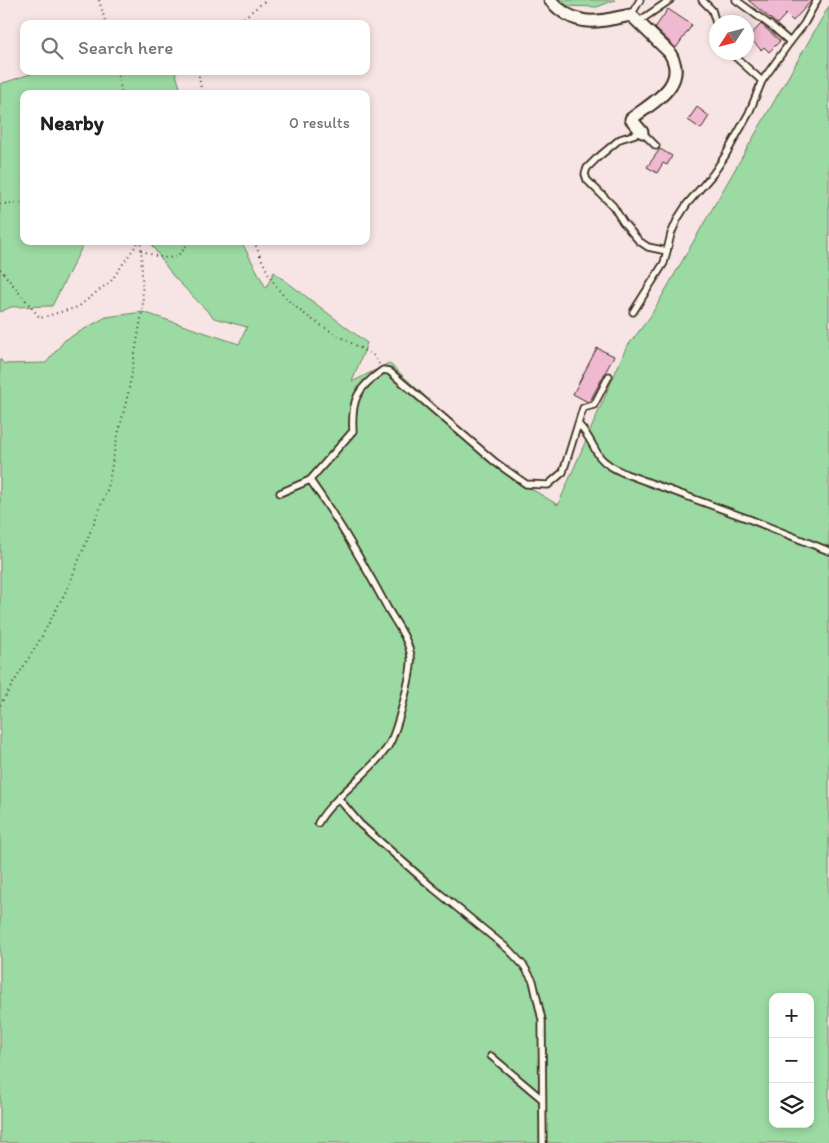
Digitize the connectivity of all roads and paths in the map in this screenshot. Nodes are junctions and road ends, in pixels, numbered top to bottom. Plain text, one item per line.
1 (99, 0) edge
2 (266, 0) edge
3 (550, 0) edge
4 (640, 0) edge
5 (670, 0) edge
6 (702, 0) edge
7 (736, 0) edge
8 (817, 0) edge
9 (713, 15) edge
10 (634, 19) junction
11 (105, 20) edge
12 (241, 20) edge
13 (790, 42) junction
14 (739, 60) edge
15 (118, 75) edge
16 (199, 75) edge
17 (762, 82) junction
18 (121, 90) edge
19 (201, 90) edge
20 (642, 132) junction
21 (656, 146) dead end
22 (20, 203) edge
23 (0, 204) edge
24 (137, 245) edge
25 (140, 245) edge
26 (187, 245) edge
27 (256, 245) edge
28 (141, 250) junction
29 (666, 251) junction
30 (0, 269) edge
31 (633, 312) dead end
32 (383, 370) junction
33 (609, 376) dead end
34 (579, 425) junction
35 (310, 480) junction
36 (280, 493) dead end
37 (829, 551) edge
38 (0, 705) edge
39 (339, 799) junction
40 (318, 823) dead end
41 (491, 1056) dead end
42 (542, 1099) junction
43 (543, 1143) edge

1 - 11 path
2 - 12 path
3 - 10 street
4 - 10 lane
5 - 10 lane
6 - 9 lane
7 - 13 lane
8 - 13 lane
10 - 20 street
13 - 17 lane
14 - 17 lane
15 - 18 path
16 - 19 path
17 - 29 lane
20 - 21 lane
20 - 29 lane
22 - 23 path
24 - 30 path
25 - 28 path
26 - 28 path
27 - 32 path
28 - 38 path
29 - 31 lane
32 - 34 lane
32 - 35 lane
33 - 34 lane
34 - 37 lane
35 - 36 lane
35 - 39 lane
39 - 40 lane
39 - 42 lane
41 - 42 lane
42 - 43 lane

